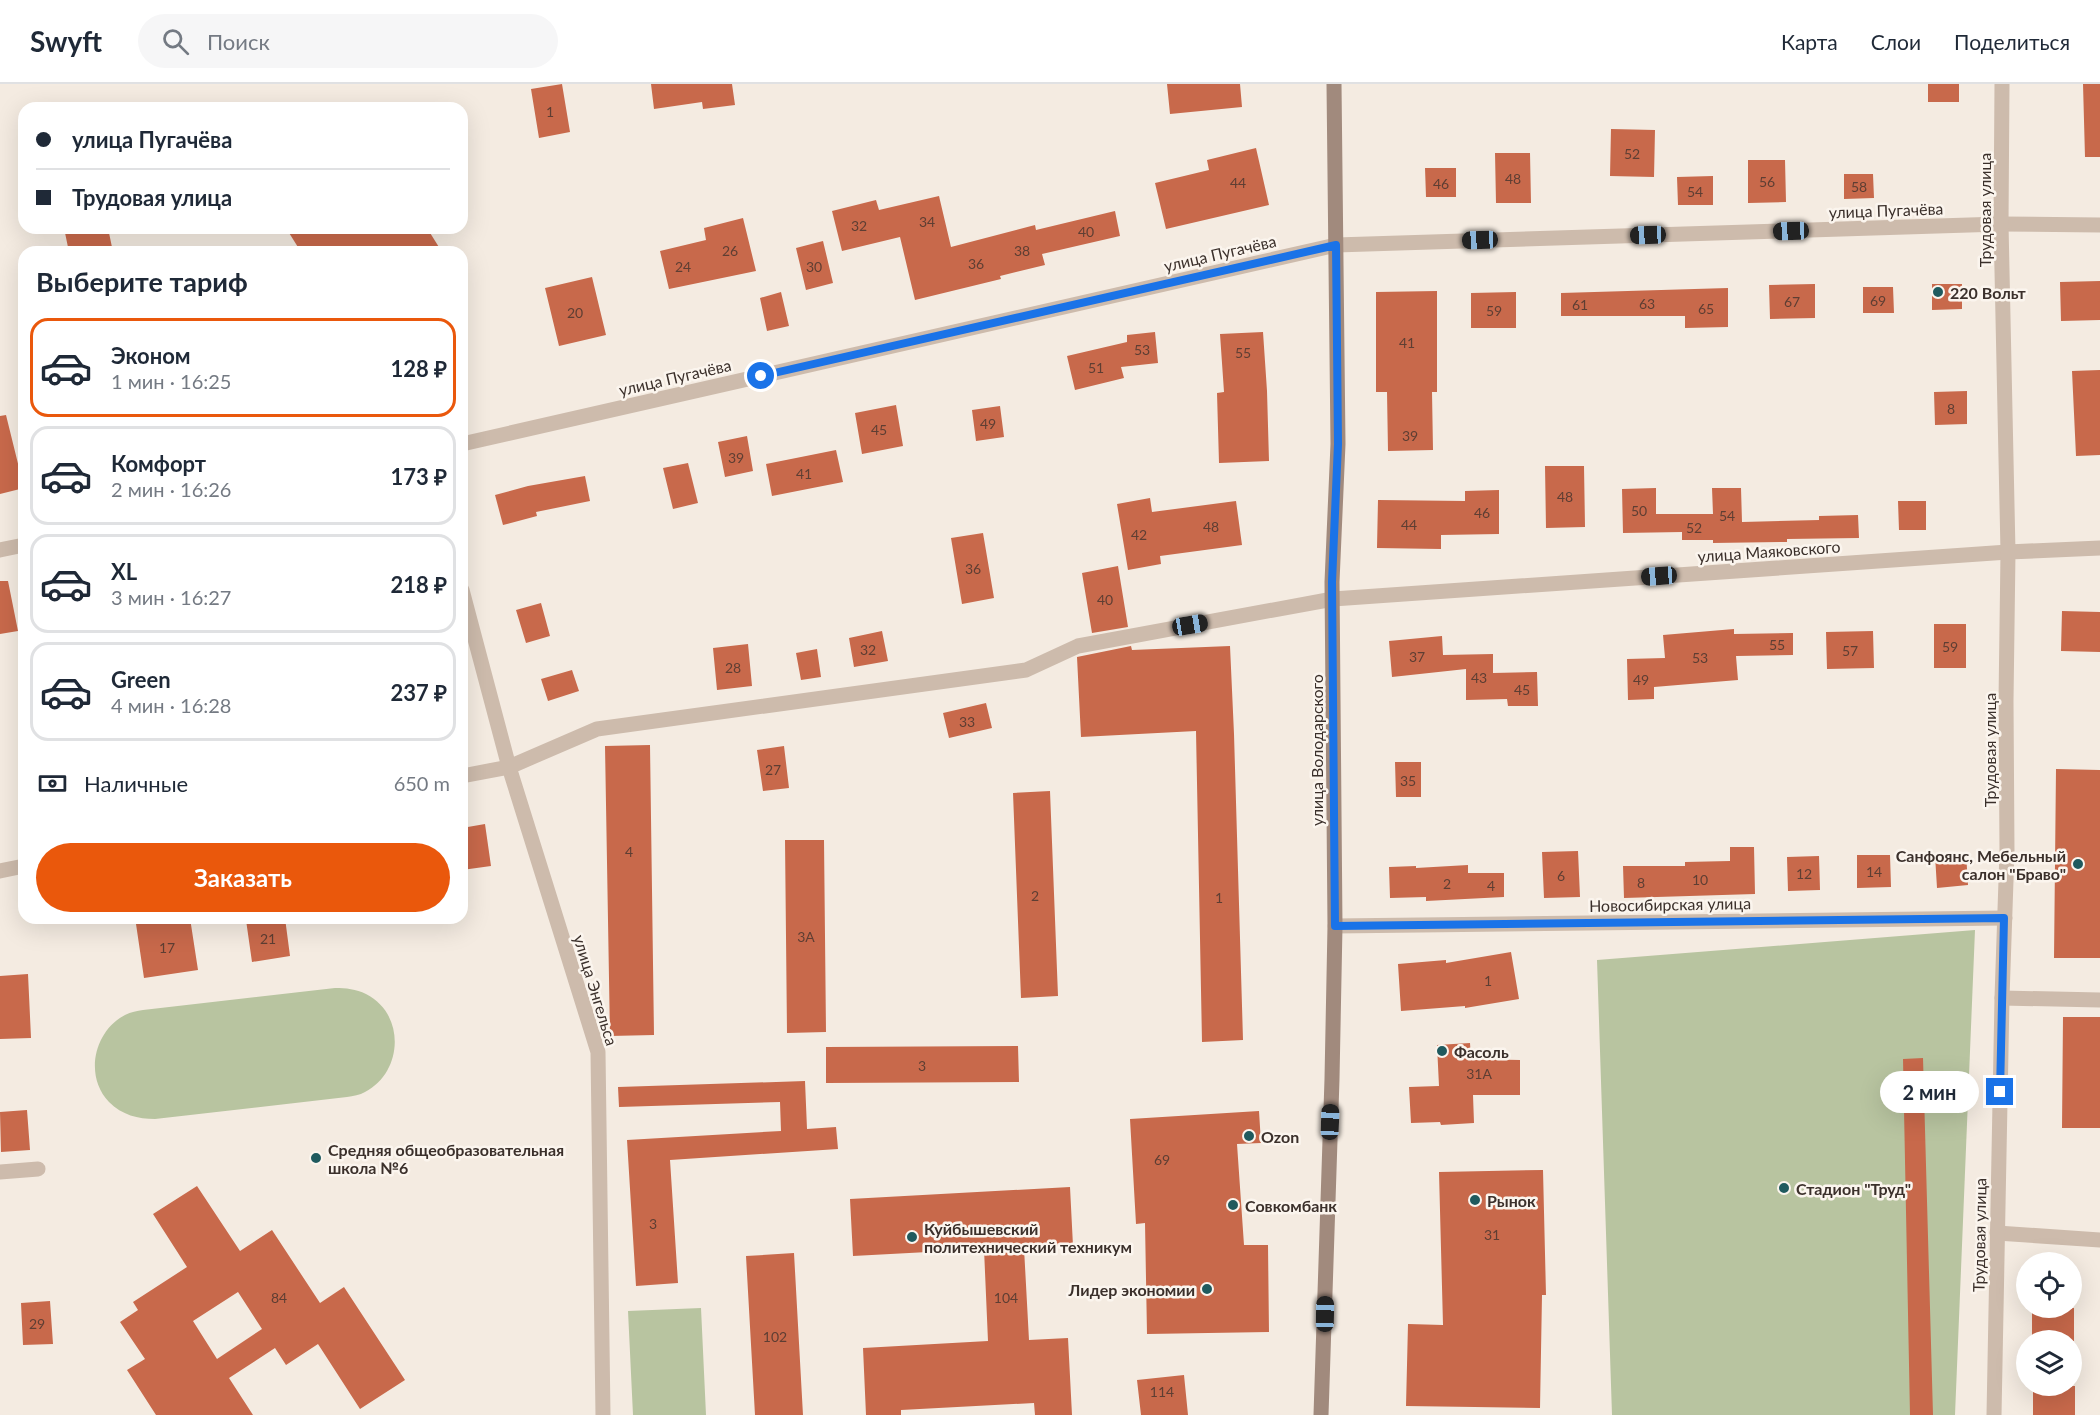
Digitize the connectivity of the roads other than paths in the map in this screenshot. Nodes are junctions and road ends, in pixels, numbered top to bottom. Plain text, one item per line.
1 (1334, 84) edge
2 (2002, 84) edge
3 (2001, 224) junction
4 (2100, 225) edge
5 (1336, 245) junction
6 (468, 443) edge
7 (18, 546) edge
8 (2100, 548) edge
9 (0, 550) edge
10 (2008, 552) junction
11 (1333, 599) junction
12 (468, 613) edge
13 (508, 767) junction
14 (468, 775) edge
15 (18, 867) edge
16 (0, 871) edge
17 (2004, 918) junction
18 (1335, 926) junction
19 (2002, 998) junction
20 (2100, 1000) edge
21 (38, 1168) dead end
22 (0, 1172) edge
23 (1997, 1233) junction
24 (2100, 1240) edge
25 (603, 1415) edge
26 (1321, 1415) edge
27 (1994, 1415) edge

1 - 5 main road, улица Володарского
2 - 3 street, Трудовая улица
3 - 4 street, улица Пугачёва
3 - 5 street, улица Пугачёва
3 - 10 street, Трудовая улица
5 - 6 street, улица Пугачёва
5 - 11 main road, улица Володарского
7 - 9 street
8 - 10 street, улица Маяковского
10 - 11 street, улица Маяковского
10 - 17 street, Трудовая улица
11 - 13 street, улица Маяковского
11 - 18 main road, улица Володарского
12 - 13 street, улица Энгельса
13 - 14 street, улица Маяковского
13 - 25 street, улица Энгельса
15 - 16 street
17 - 18 street, Новосибирская улица
17 - 19 street, Трудовая улица
18 - 26 main road, улица Володарского
19 - 20 street
19 - 23 street, Трудовая улица
21 - 22 street
23 - 24 street
23 - 27 street, Трудовая улица

